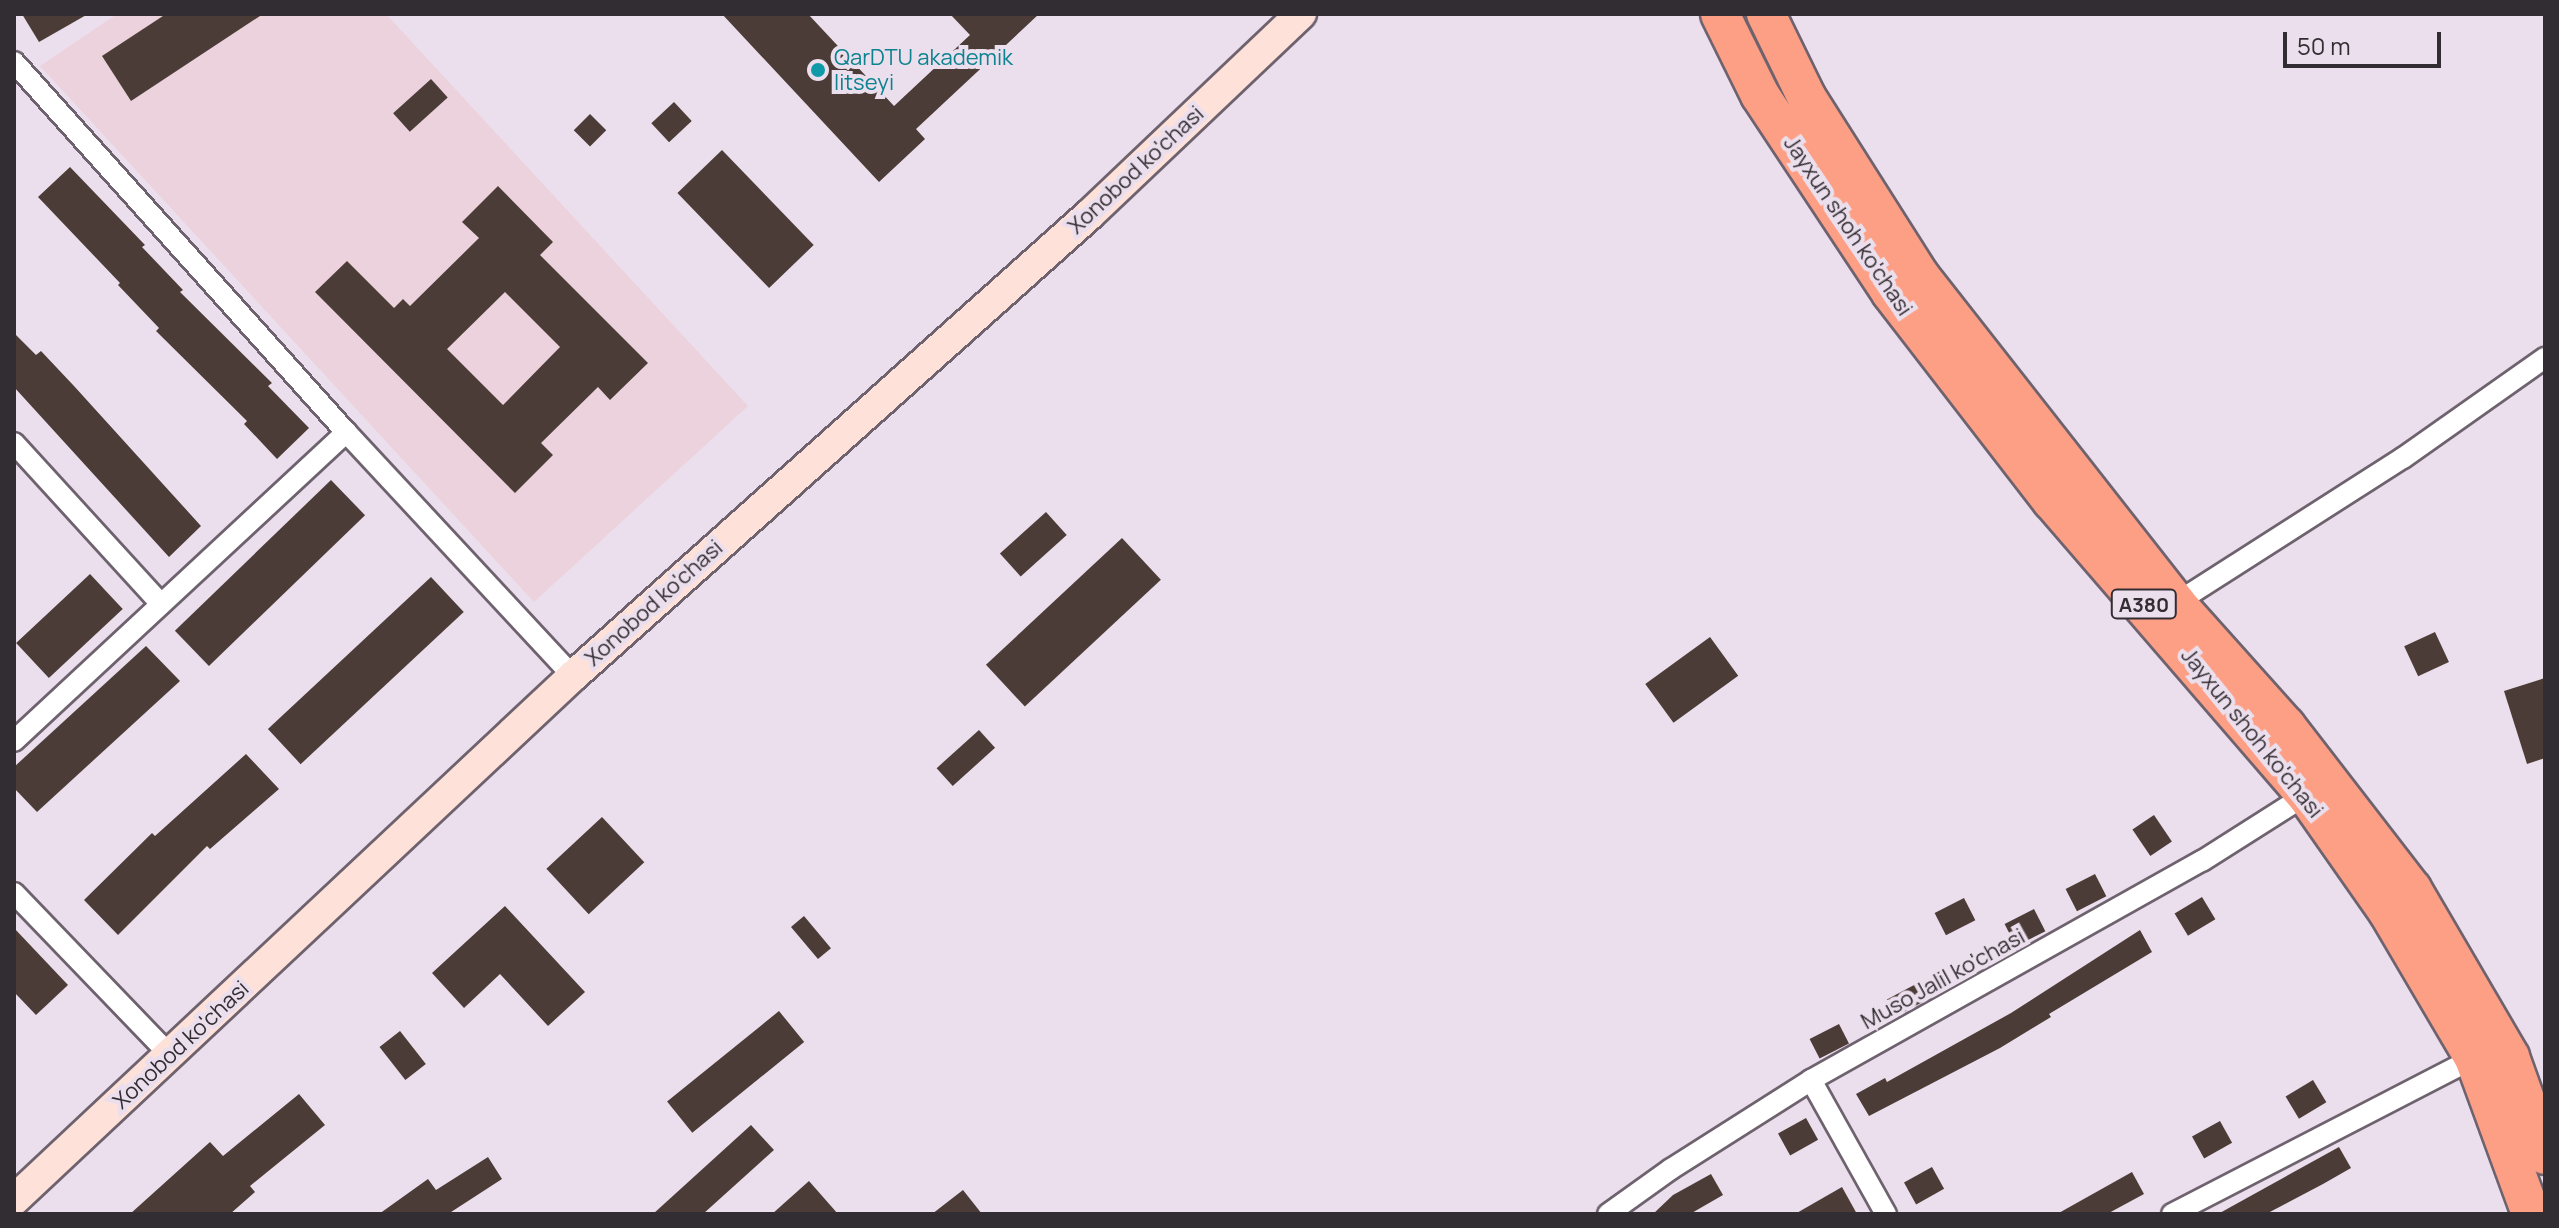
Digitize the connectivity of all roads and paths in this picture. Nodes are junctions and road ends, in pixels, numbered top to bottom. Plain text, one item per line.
1 (1301, 14) edge
2 (1720, 14) edge
3 (1766, 14) edge
4 (14, 62) edge
5 (2545, 358) edge
6 (346, 432) junction
7 (14, 443) edge
8 (2176, 603) junction
9 (161, 604) junction
10 (573, 676) junction
11 (14, 741) edge
12 (2306, 795) junction
13 (14, 893) edge
14 (171, 1056) junction
15 (2474, 1058) junction
16 (1811, 1080) junction
17 (2545, 1155) edge
18 (14, 1200) edge
19 (1608, 1214) edge
20 (1886, 1214) edge
21 (2172, 1214) edge
22 (2531, 1214) edge

1 - 10 main road, Xonobod ko'chasi
2 - 12 highway, Jayxun shoh ko'chasi / A380
3 - 8 highway, Jayxun shoh ko'chasi / A380
4 - 6 street
5 - 8 street
6 - 9 street
6 - 10 street
7 - 9 street
8 - 17 highway, Jayxun shoh ko'chasi / A380
9 - 11 street
10 - 14 main road, Xonobod ko'chasi
12 - 15 highway, Jayxun shoh ko'chasi / A380
12 - 16 street, Muso Jalil ko'chasi
13 - 14 street
14 - 18 main road, Xonobod ko'chasi
15 - 21 street
15 - 22 highway, Jayxun shoh ko'chasi / A380
16 - 19 street, Muso Jalil ko'chasi
16 - 20 street

